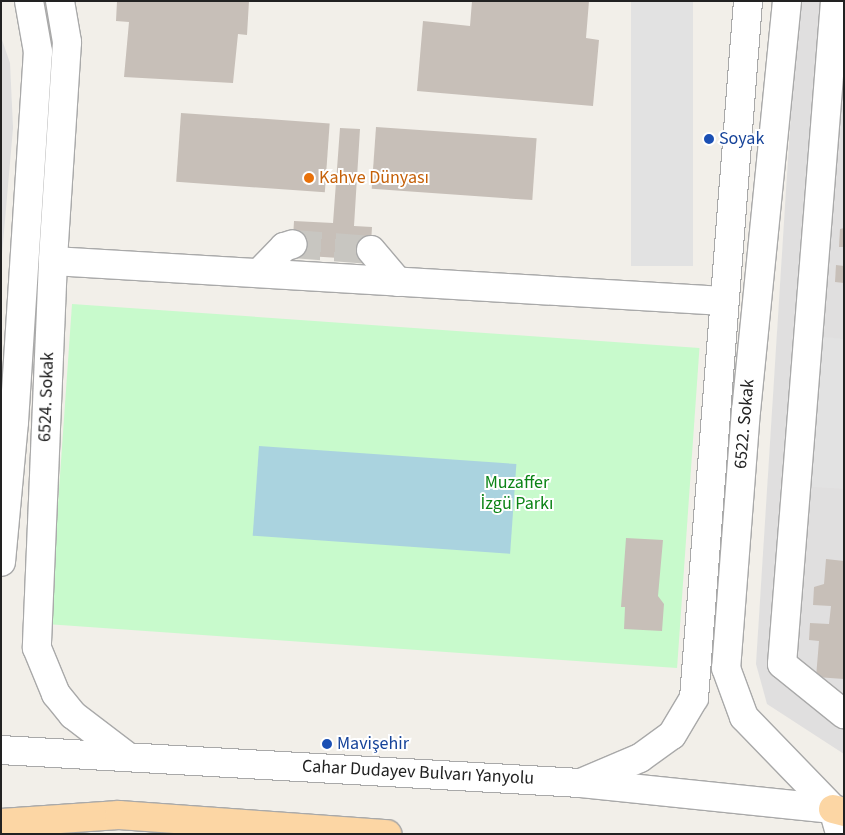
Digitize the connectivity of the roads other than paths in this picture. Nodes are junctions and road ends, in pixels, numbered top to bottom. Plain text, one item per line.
1 (29, 1) edge
2 (60, 1) edge
3 (748, 1) edge
4 (787, 1) edge
5 (835, 1) edge
6 (293, 244) tunnel mouth
7 (371, 250) dead end
8 (53, 261) junction
9 (259, 273) junction
10 (398, 282) junction
11 (724, 301) junction
12 (9, 373) edge
13 (8, 419) edge
14 (1, 562) edge
15 (844, 714) edge
16 (1, 750) edge
17 (128, 757) junction
18 (581, 783) junction
19 (839, 818) edge
20 (1, 822) edge
21 (387, 834) edge

1 - 12 street, 6524. Sokak
2 - 8 street, 6524. Sokak
3 - 11 street, 6522. Sokak
4 - 19 street, 6522. Sokak
5 - 15 street
6 - 9 street
7 - 10 street
8 - 9 street
8 - 17 street, 6524. Sokak
9 - 10 street
10 - 11 street
11 - 18 street, 6522. Sokak
12 - 13 street, 6524. Sokak
13 - 14 street, 6524. Sokak
16 - 17 street, Cahar Dudayev Bulvarı Yanyolu
17 - 18 street, Cahar Dudayev Bulvarı Yanyolu
18 - 19 street, Cahar Dudayev Bulvarı Yanyolu
20 - 21 main road

